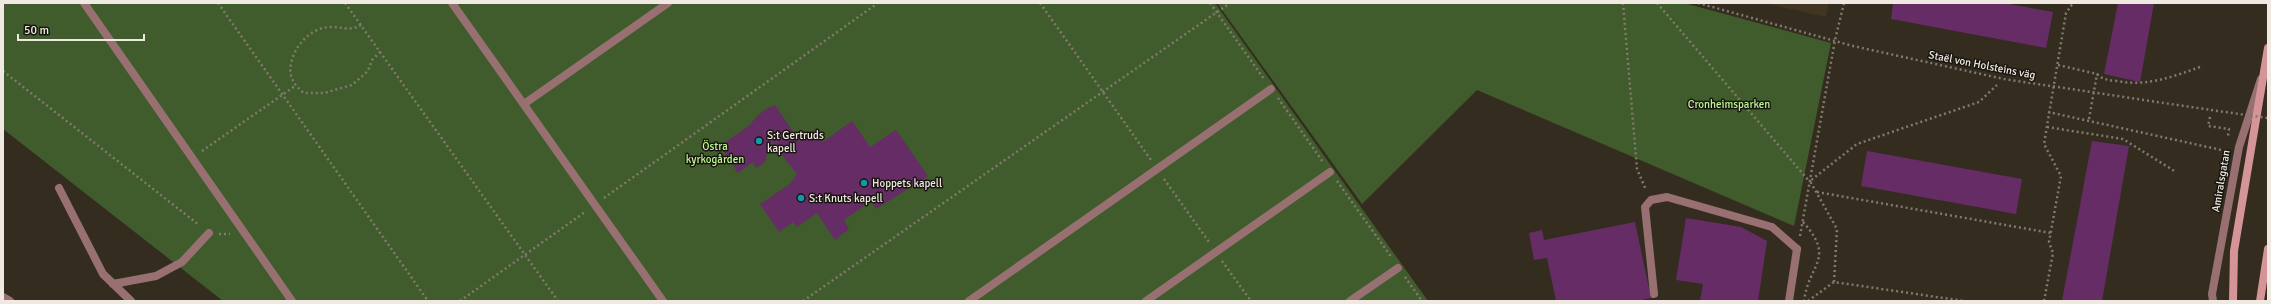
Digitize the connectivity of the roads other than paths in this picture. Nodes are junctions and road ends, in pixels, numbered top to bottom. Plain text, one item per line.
1 (84, 3) edge
2 (452, 3) edge
3 (668, 3) edge
4 (2268, 48) edge
5 (2264, 69) junction
6 (1271, 89) road end
7 (524, 104) junction
8 (1330, 172) road end
9 (59, 188) dead end
10 (209, 233) dead end
11 (2268, 249) edge
12 (1398, 268) road end
13 (113, 284) junction
14 (1654, 294) dead end
15 (3, 297) edge
16 (10, 301) edge
17 (131, 301) edge
18 (292, 301) edge
19 (663, 301) edge
20 (969, 301) edge
21 (1146, 301) edge
22 (1350, 301) edge
23 (1789, 301) edge
24 (2213, 301) edge
25 (2233, 301) edge
26 (2260, 301) edge

1 - 18 street
2 - 7 street
3 - 7 street
4 - 5 main road
5 - 24 street, Amiralsgatan
5 - 25 main road
6 - 20 street
7 - 19 street
8 - 21 street
9 - 13 street
10 - 13 street
11 - 26 main road
12 - 22 street
13 - 17 street
14 - 23 street
15 - 16 street

